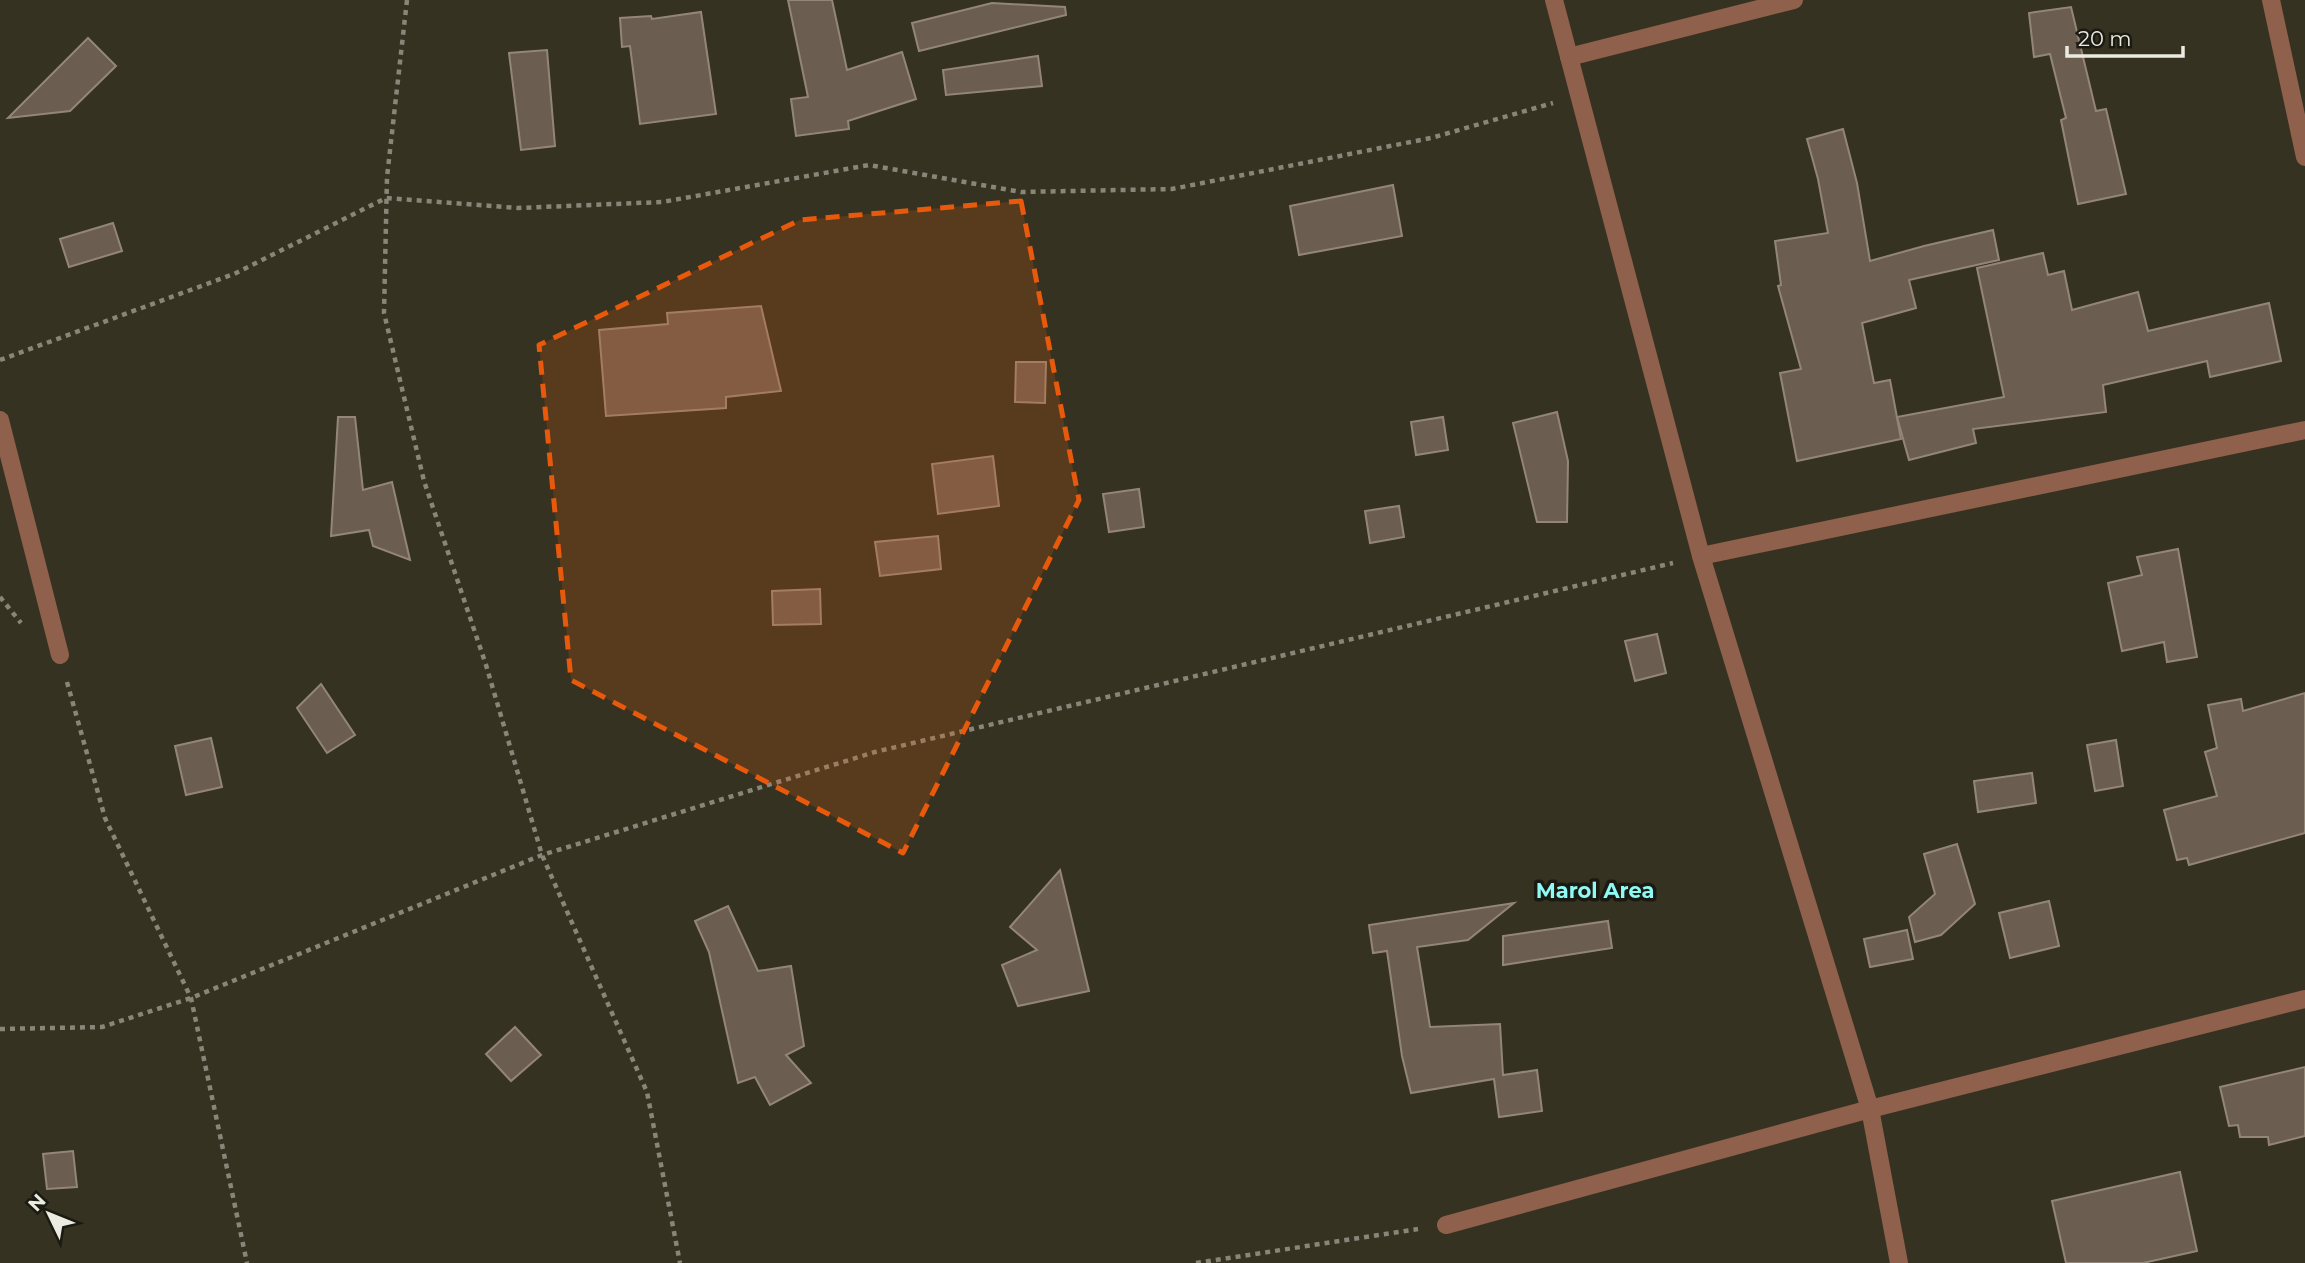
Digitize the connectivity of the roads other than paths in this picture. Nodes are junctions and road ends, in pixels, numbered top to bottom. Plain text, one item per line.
1 (1554, 0) edge
2 (1794, 0) edge
3 (2272, 0) edge
4 (1569, 57) junction
5 (2305, 157) edge
6 (0, 420) edge
7 (2305, 430) edge
8 (1701, 556) junction
9 (60, 655) road end
10 (2305, 999) edge
11 (1870, 1109) junction
12 (1446, 1224) road end
13 (1899, 1263) edge

1 - 4 street
2 - 4 street
3 - 5 street
4 - 8 street
6 - 9 street
7 - 8 street
8 - 11 street
10 - 11 street
11 - 12 street
11 - 13 street

